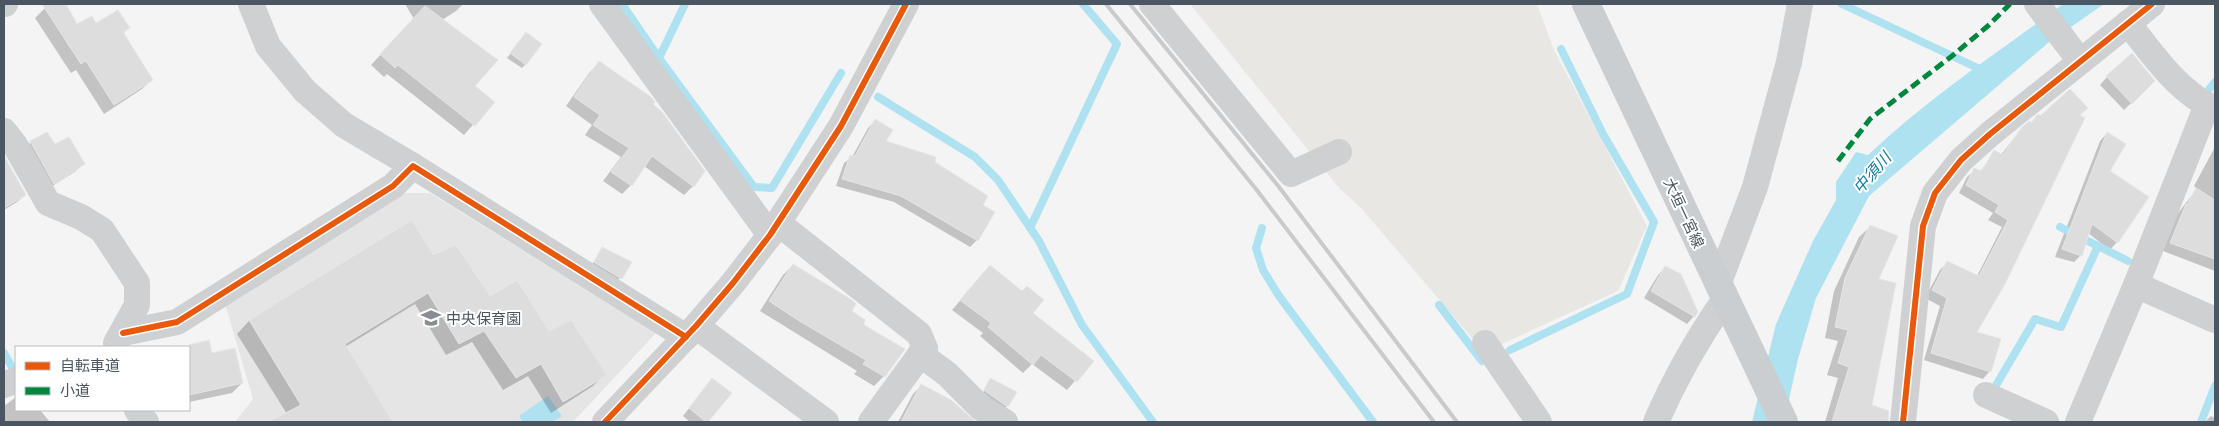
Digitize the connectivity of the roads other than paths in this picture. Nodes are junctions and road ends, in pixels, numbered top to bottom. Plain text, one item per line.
1 (251, 4) edge
2 (602, 4) edge
3 (906, 4) edge
4 (1152, 4) edge
5 (1586, 4) edge
6 (1800, 4) edge
7 (2037, 4) edge
8 (2152, 4) edge
9 (2128, 23) junction
10 (2074, 52) junction
11 (2211, 107) edge
12 (4, 131) edge
13 (1340, 152) dead end
14 (414, 166) junction
15 (774, 229) junction
16 (2136, 285) junction
17 (1722, 292) junction
18 (2215, 320) edge
19 (691, 332) junction
20 (118, 340) edge
21 (1485, 343) dead end
22 (920, 354) junction
23 (1986, 395) dead end
24 (138, 411) edge
25 (146, 422) edge
26 (605, 422) edge
27 (826, 422) edge
28 (871, 422) edge
29 (1005, 422) edge
30 (1539, 422) edge
31 (1656, 422) edge
32 (1784, 422) edge
33 (1903, 422) edge
34 (2046, 422) edge
35 (2078, 422) edge

1 - 14 street
2 - 15 street
3 - 15 street
4 - 13 street
5 - 17 main road, 大垣一宮線
6 - 17 street
7 - 10 street
8 - 9 street
9 - 10 street
9 - 11 street
10 - 33 street
11 - 16 street
12 - 20 street
14 - 19 street
14 - 20 street
15 - 19 street
15 - 22 street
16 - 18 street
16 - 35 street
17 - 31 street
17 - 32 main road, 大垣一宮線
19 - 26 street
19 - 27 street
21 - 30 street
22 - 28 street
22 - 29 street
23 - 34 street
24 - 25 street

